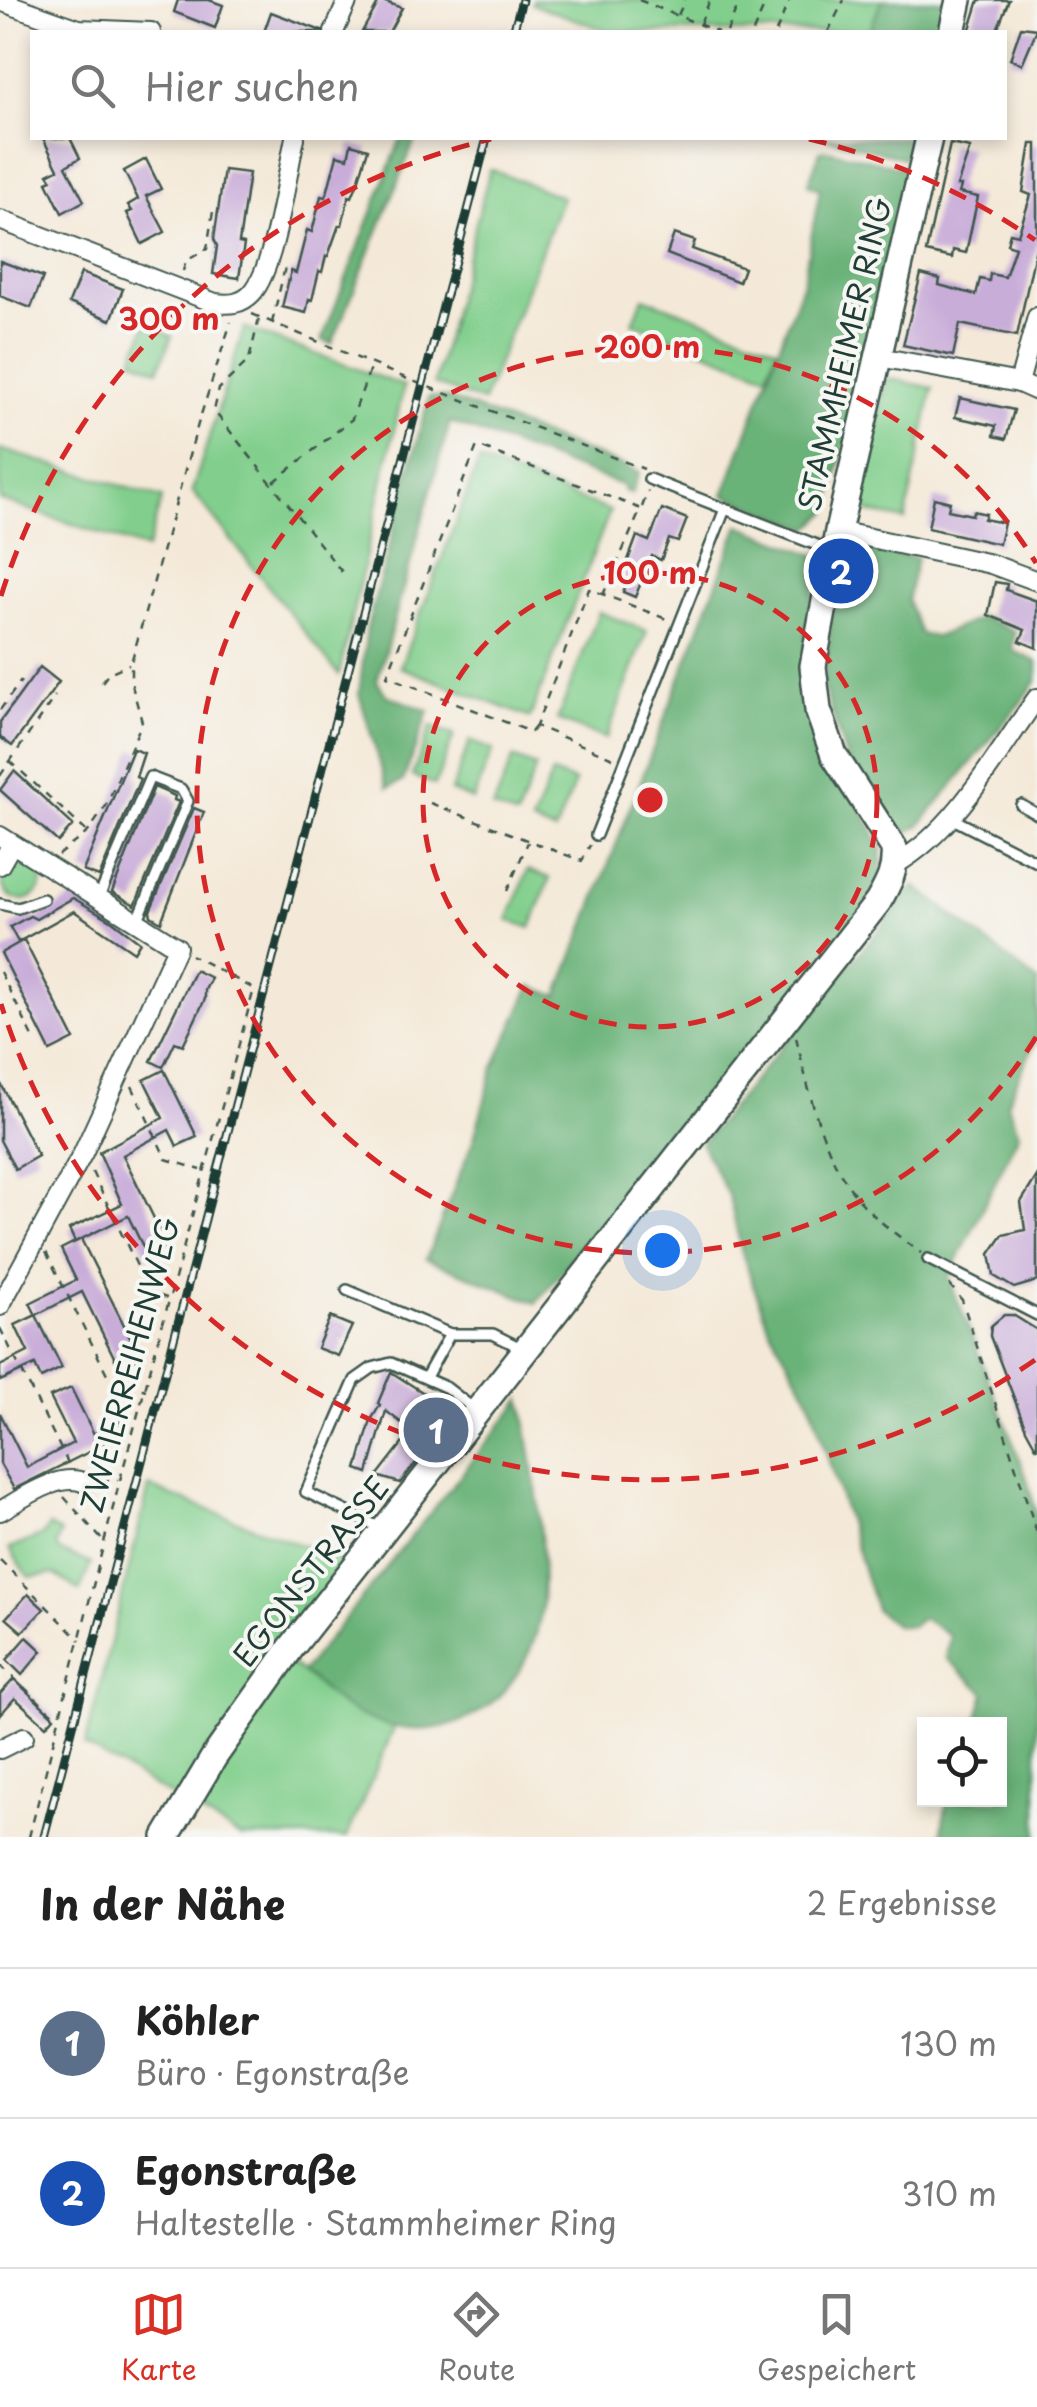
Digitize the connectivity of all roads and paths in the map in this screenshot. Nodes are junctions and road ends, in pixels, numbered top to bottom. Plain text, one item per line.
1 (348, 0) edge
2 (639, 0) edge
3 (661, 0) edge
4 (684, 0) edge
5 (710, 0) edge
6 (740, 0) edge
7 (767, 0) edge
8 (789, 0) edge
9 (844, 0) edge
10 (959, 0) edge
11 (0, 2) edge
12 (658, 8) junction
13 (678, 16) junction
14 (700, 25) junction
15 (103, 30) edge
16 (335, 30) edge
17 (713, 30) edge
18 (728, 30) edge
19 (754, 30) edge
20 (777, 30) edge
21 (829, 30) edge
22 (952, 30) edge
23 (295, 140) edge
24 (929, 140) edge
25 (214, 205) dead end
26 (0, 220) edge
27 (267, 261) junction
28 (177, 288) junction
29 (235, 304) junction
30 (1037, 317) edge
31 (259, 319) junction
32 (272, 324) junction
33 (879, 357) junction
34 (372, 365) junction
35 (1019, 384) junction
36 (1037, 391) edge
37 (650, 480) junction
38 (272, 484) junction
39 (641, 509) junction
40 (725, 510) junction
41 (836, 541) junction
42 (342, 572) dead end
43 (1037, 581) edge
44 (603, 595) junction
45 (680, 624) junction
46 (130, 663) junction
47 (21, 681) dead end
48 (102, 682) dead end
49 (55, 696) dead end
50 (1037, 698) edge
51 (0, 710) edge
52 (536, 726) junction
53 (10, 762) junction
54 (624, 762) junction
55 (0, 776) edge
56 (430, 803) dead end
57 (1021, 806) dead end
58 (1037, 814) edge
59 (950, 818) junction
60 (87, 832) junction
61 (596, 835) joint
62 (6, 840) edge
63 (528, 841) junction
64 (1037, 862) edge
65 (896, 864) junction
66 (0, 866) edge
67 (48, 866) junction
68 (507, 891) dead end
69 (44, 899) dead end
70 (98, 900) junction
71 (0, 904) edge
72 (137, 922) junction
73 (176, 947) junction
74 (0, 972) edge
75 (786, 1019) junction
76 (33, 1037) dead end
77 (122, 1065) junction
78 (83, 1152) junction
79 (202, 1170) junction
80 (39, 1237) junction
81 (928, 1258) junction
82 (347, 1290) dead end
83 (170, 1298) junction
84 (0, 1306) edge
85 (1037, 1314) edge
86 (0, 1328) edge
87 (450, 1334) junction
88 (526, 1350) junction
89 (426, 1377) junction
90 (146, 1390) junction
91 (478, 1412) junction
92 (81, 1481) joint
93 (52, 1484) junction
94 (0, 1511) edge
95 (385, 1531) junction
96 (1037, 1533) edge
97 (104, 1542) junction
98 (0, 1560) edge
99 (80, 1641) junction
100 (0, 1665) edge
101 (58, 1720) junction
102 (24, 1736) dead end
103 (0, 1749) edge
104 (29, 1837) edge
105 (166, 1837) edge

1 - 16 street
2 - 12 path
3 - 12 path
4 - 13 path
5 - 14 path
6 - 18 path
7 - 19 path
8 - 20 path
9 - 21 path
10 - 22 street
11 - 15 street
12 - 13 path
13 - 14 path
14 - 17 path
23 - 27 street
24 - 33 street, STAMMHEIMER RING
25 - 28 path
26 - 28 street
27 - 29 street
27 - 32 path
28 - 29 street
29 - 31 path
29 - 46 path
30 - 35 street
31 - 32 path
31 - 38 path
32 - 34 path
33 - 35 street
33 - 41 street, STAMMHEIMER RING
34 - 37 path
34 - 38 path
35 - 36 street
37 - 39 path
37 - 40 lane
38 - 42 path
39 - 44 path
39 - 52 path
40 - 41 lane
40 - 45 lane
41 - 43 street
41 - 65 street, STAMMHEIMER RING
44 - 45 path
44 - 52 path
45 - 54 lane
46 - 48 path
46 - 60 path
47 - 51 path
49 - 53 path
50 - 59 street, EGONSTRASSE
52 - 54 path
53 - 55 path
53 - 60 path
54 - 61 lane
56 - 63 path
57 - 58 lane
59 - 64 lane
59 - 65 street, EGONSTRASSE
60 - 67 path
61 - 63 path
62 - 66 street
62 - 67 street
63 - 68 path
65 - 75 street, EGONSTRASSE
67 - 70 street
69 - 71 lane
70 - 72 street
70 - 72 lane
72 - 73 street
73 - 77 street
73 - 79 path, ZWEIERREIHENWEG
74 - 76 path
75 - 81 path
75 - 88 street, EGONSTRASSE
77 - 78 street
77 - 79 path
78 - 80 street
78 - 83 path
79 - 83 path, ZWEIERREIHENWEG
80 - 84 street
80 - 90 path
81 - 85 lane
81 - 96 path
82 - 87 lane
83 - 90 path, ZWEIERREIHENWEG
86 - 92 path
87 - 88 lane
87 - 89 lane
88 - 91 street, EGONSTRASSE
89 - 91 lane
89 - 95 lane
90 - 97 path, ZWEIERREIHENWEG
91 - 95 street, EGONSTRASSE
92 - 93 street
93 - 94 street
93 - 97 path
95 - 105 street, EGONSTRASSE
97 - 99 path, ZWEIERREIHENWEG
98 - 99 path
99 - 101 path, ZWEIERREIHENWEG
100 - 101 path
101 - 104 path, ZWEIERREIHENWEG
102 - 103 street

